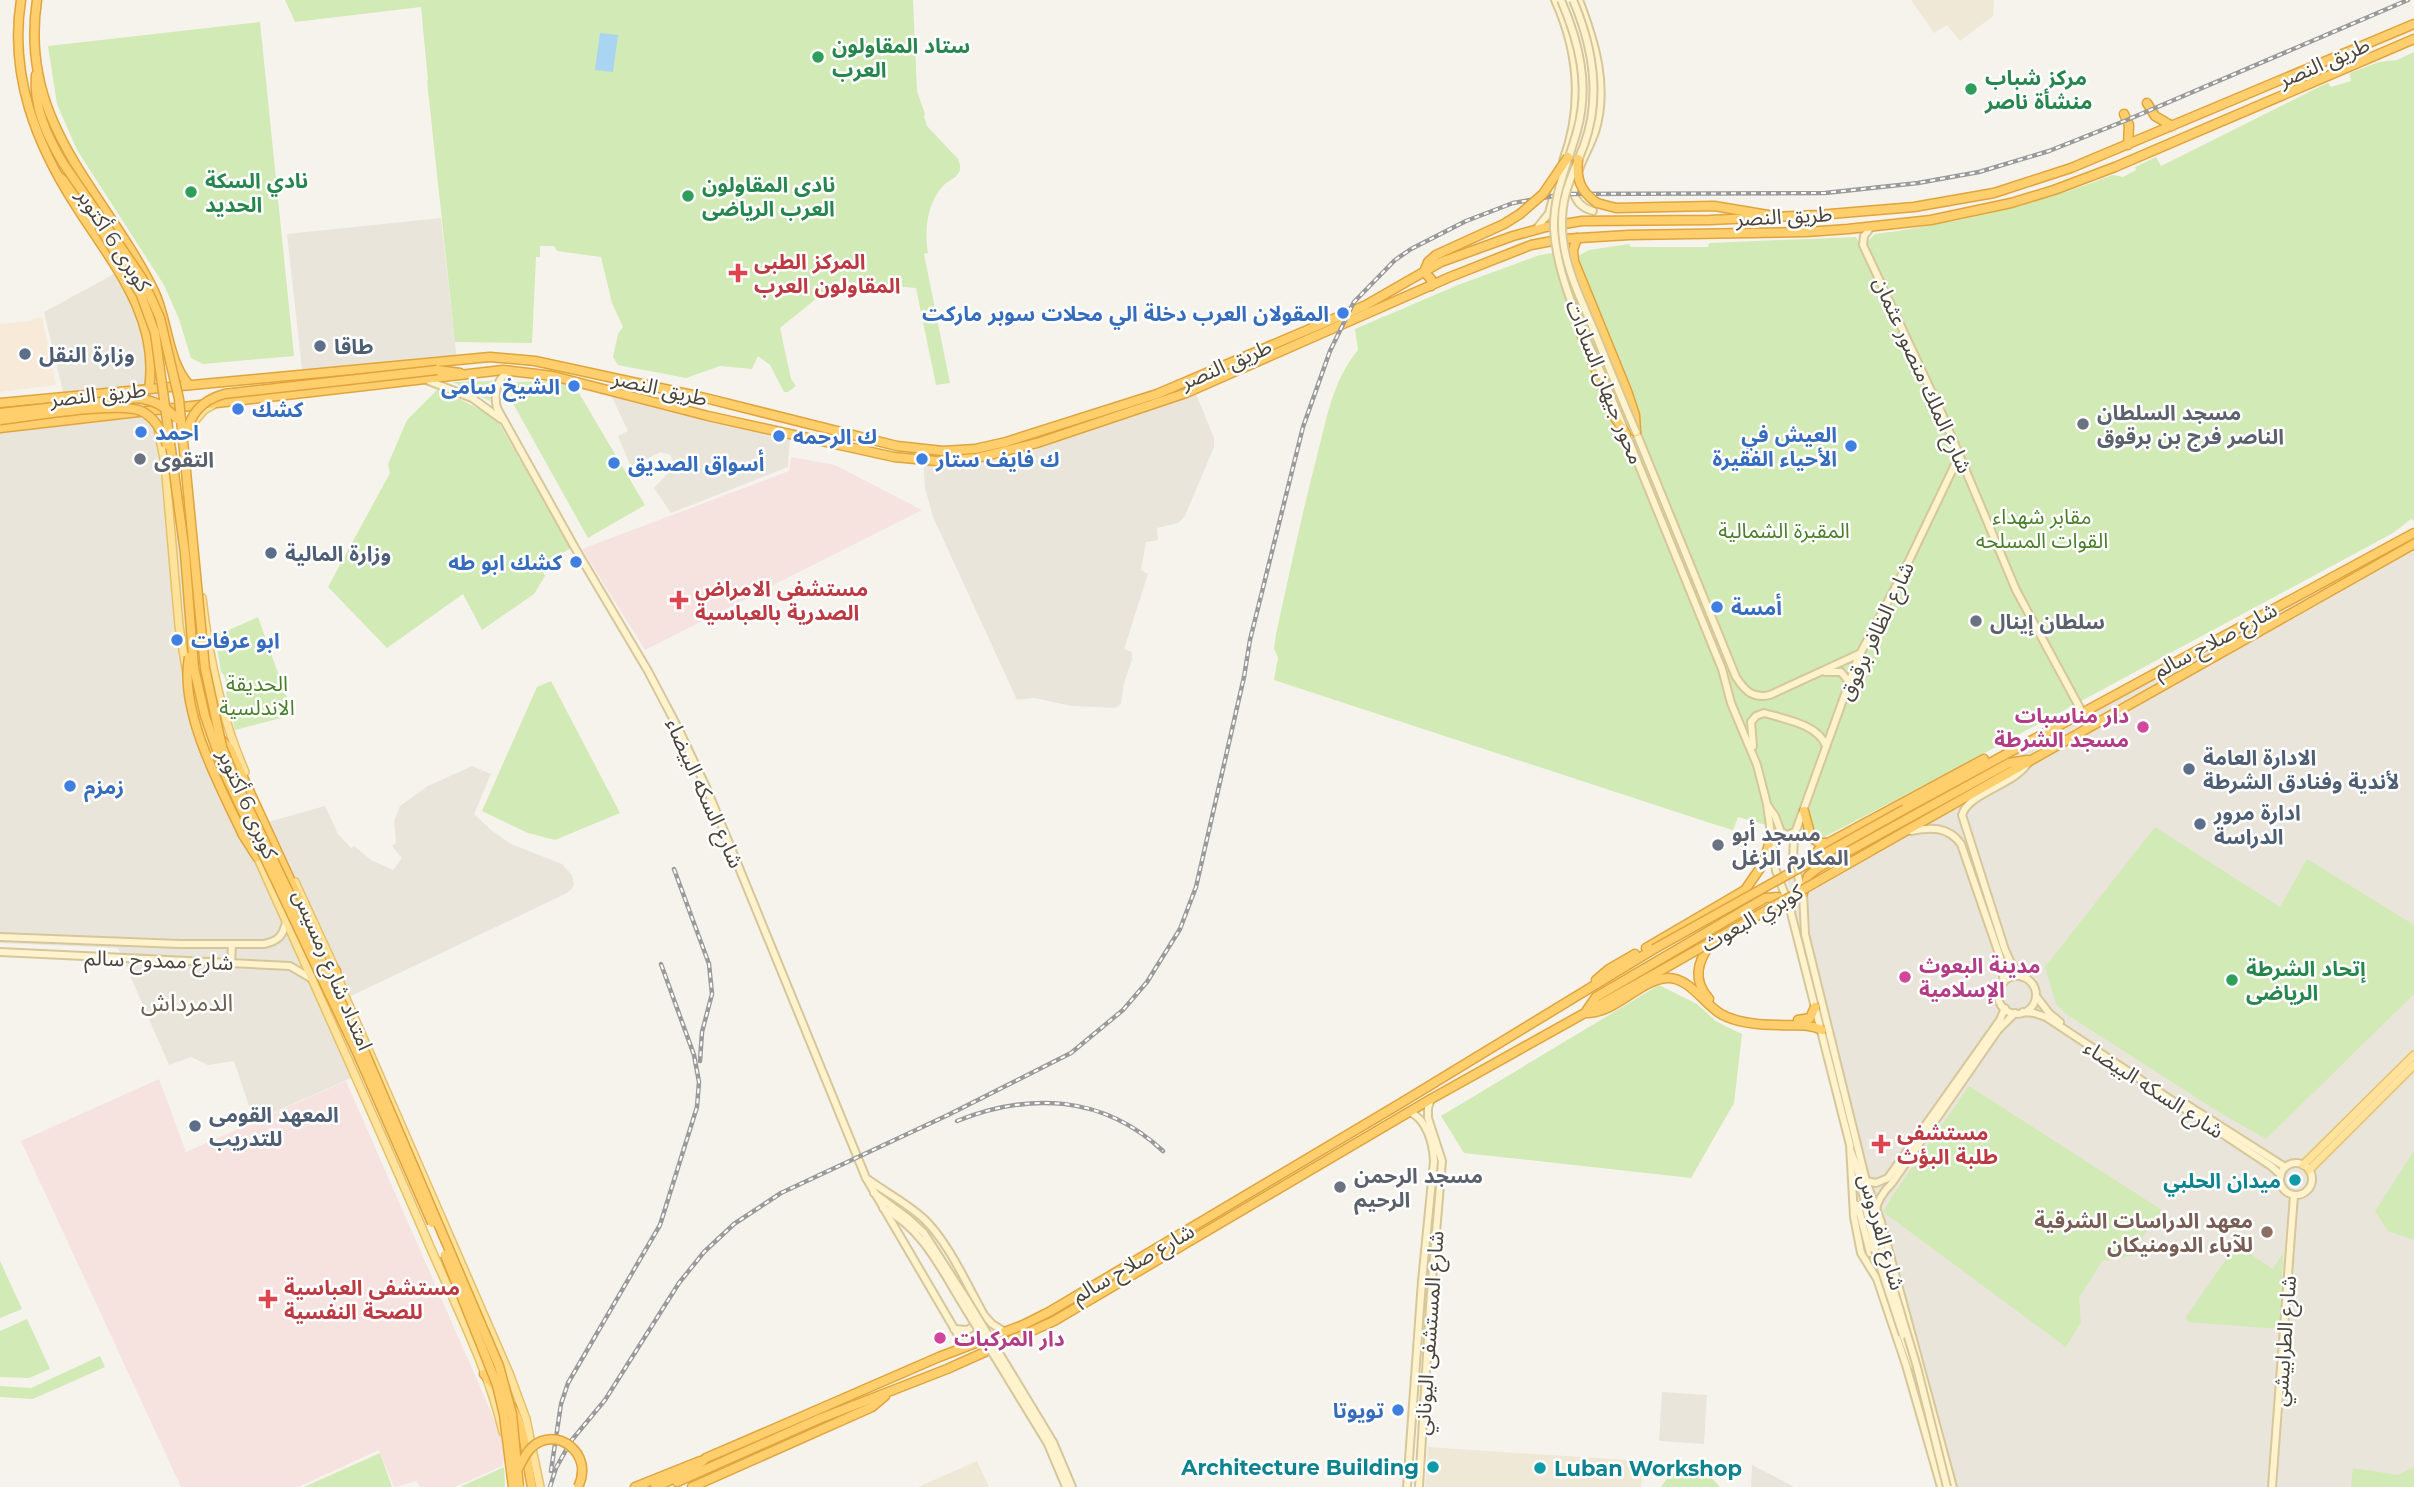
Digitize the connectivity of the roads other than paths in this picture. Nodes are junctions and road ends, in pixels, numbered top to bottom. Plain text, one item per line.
1 (21, 0) edge
2 (37, 0) edge
3 (1555, 0) edge
4 (1561, 0) edge
5 (1573, 0) edge
6 (1579, 0) edge
7 (2414, 24) edge
8 (2414, 39) edge
9 (37, 68) junction
10 (2231, 101) junction
11 (2147, 103) dead end
12 (2209, 111) junction
13 (2242, 112) junction
14 (2124, 114) dead end
15 (2220, 121) junction
16 (2172, 126) junction
17 (2128, 145) junction
18 (1568, 157) junction
19 (1578, 159) junction
20 (59, 176) junction
21 (1885, 210) junction
22 (1592, 211) dead end
23 (1778, 217) junction
24 (1795, 217) junction
25 (1891, 224) junction
26 (1871, 227) junction
27 (1536, 229) junction
28 (1805, 232) junction
29 (1577, 238) junction
30 (1544, 242) junction
31 (1573, 257) junction
32 (1556, 260) junction
33 (1441, 262) junction
34 (1423, 272) junction
35 (1450, 277) junction
36 (1431, 286) junction
37 (169, 336) junction
38 (149, 340) junction
39 (340, 370) junction
40 (509, 370) junction
41 (463, 374) junction
42 (284, 376) junction
43 (423, 379) junction
44 (189, 385) junction
45 (149, 389) junction
46 (338, 389) junction
47 (293, 395) junction
48 (697, 396) junction
49 (59, 398) junction
50 (0, 403) edge
51 (725, 403) junction
52 (213, 405) junction
53 (147, 412) junction
54 (692, 412) junction
55 (0, 413) edge
56 (724, 419) junction
57 (0, 420) edge
58 (62, 421) junction
59 (506, 426) junction
60 (0, 428) edge
61 (182, 428) junction
62 (1631, 433) junction
63 (184, 450) junction
64 (1960, 454) junction
65 (173, 459) junction
66 (189, 460) junction
67 (165, 464) junction
68 (2414, 533) edge
69 (2414, 544) edge
70 (191, 650) junction
71 (1861, 653) junction
72 (1817, 673) junction
73 (1849, 682) junction
74 (2082, 712) junction
75 (219, 737) junction
76 (2016, 747) junction
77 (1826, 748) junction
78 (1752, 751) junction
79 (2029, 760) junction
80 (1767, 804) junction
81 (1804, 811) junction
82 (1796, 830) junction
83 (1904, 832) junction
84 (1772, 834) junction
85 (1825, 843) junction
86 (257, 857) junction
87 (1818, 868) junction
88 (1754, 881) junction
89 (1803, 893) junction
90 (1765, 898) junction
91 (1789, 905) junction
92 (286, 920) junction
93 (0, 937) edge
94 (1714, 940) junction
95 (232, 944) junction
96 (0, 953) edge
97 (231, 963) junction
98 (336, 971) junction
99 (2024, 977) junction
100 (313, 980) junction
101 (2004, 982) junction
102 (1588, 990) junction
103 (2036, 996) junction
104 (1815, 1007) junction
105 (2005, 1009) junction
106 (2024, 1012) junction
107 (1585, 1013) junction
108 (2015, 1013) junction
109 (1822, 1030) junction
110 (2414, 1055) edge
111 (2414, 1065) edge
112 (1432, 1099) junction
113 (1410, 1112) junction
114 (2348, 1125) junction
115 (1850, 1150) junction
116 (2285, 1167) junction
117 (2306, 1167) junction
118 (420, 1169) junction
119 (398, 1173) junction
120 (2281, 1175) junction
121 (866, 1178) junction
122 (1866, 1181) junction
123 (873, 1192) junction
124 (2294, 1195) junction
125 (1853, 1203) junction
126 (881, 1207) junction
127 (1876, 1210) junction
128 (1882, 1250) junction
129 (468, 1279) junction
130 (447, 1286) junction
131 (965, 1301) junction
132 (985, 1317) junction
133 (954, 1329) junction
134 (1005, 1332) junction
135 (959, 1348) junction
136 (484, 1374) junction
137 (887, 1394) junction
138 (1051, 1443) junction
139 (706, 1458) junction
140 (519, 1467) junction
141 (690, 1483) edge
142 (670, 1485) edge
143 (513, 1487) edge
144 (519, 1487) edge
145 (532, 1487) edge
146 (540, 1487) edge
147 (578, 1487) edge
148 (635, 1487) edge
149 (654, 1487) edge
150 (1066, 1487) edge
151 (1072, 1487) edge
152 (1407, 1487) edge
153 (1419, 1487) edge
154 (1944, 1487) edge
155 (1953, 1487) edge
156 (2272, 1487) edge

1 - 20 highway
2 - 9 highway
3 - 27 main road
4 - 18 main road, محور جيهان السادات, bridge
5 - 19 main road, محور جيهان السادات, bridge
6 - 22 main road
7 - 10 highway, طريق النصر
8 - 13 highway, طريق النصر
9 - 37 highway
9 - 61 highway, كوبرى 6 أكتوبر, bridge
10 - 12 highway, طريق النصر
10 - 13 highway
11 - 16 highway
12 - 15 highway
12 - 16 highway, طريق النصر
13 - 15 highway, طريق النصر
14 - 17 highway
15 - 25 highway, طريق النصر
16 - 17 highway, طريق النصر
17 - 21 highway, طريق النصر
18 - 34 highway, bridge
18 - 62 main road, محور جيهان السادات, bridge
19 - 23 highway, bridge
19 - 62 main road, محور جيهان السادات, bridge
20 - 38 highway
20 - 65 highway, كوبرى 6 أكتوبر, bridge
21 - 24 highway, طريق النصر
21 - 25 highway
23 - 24 highway, طريق النصر
23 - 27 highway, طريق النصر
24 - 28 highway
25 - 26 highway, طريق النصر
26 - 28 highway, طريق النصر
26 - 64 main road, شارع الملك منصور عثمان
27 - 33 highway, طريق النصر
28 - 29 highway, طريق النصر
29 - 30 highway, طريق النصر
29 - 31 highway
30 - 32 highway
30 - 35 highway, طريق النصر
31 - 32 highway
31 - 62 highway
32 - 62 highway
33 - 34 highway, طريق النصر
33 - 35 highway
34 - 36 highway
34 - 51 highway, طريق النصر
35 - 36 highway, طريق النصر
36 - 56 highway, طريق النصر
37 - 38 highway
37 - 44 highway
38 - 45 highway
39 - 42 highway, طريق النصر
39 - 46 highway
39 - 48 highway, طريق النصر
40 - 41 highway, طريق النصر
40 - 54 highway, طريق النصر
40 - 59 main road, شارع السكه البيضاء
41 - 43 highway, طريق النصر
41 - 63 highway, bridge
42 - 44 highway, طريق النصر
42 - 47 highway
43 - 46 highway, طريق النصر
43 - 59 main road, شارع السكه البيضاء
44 - 45 highway, طريق النصر
45 - 49 highway, طريق النصر
46 - 47 highway, طريق النصر
47 - 52 highway, طريق النصر
48 - 51 highway, طريق النصر
48 - 54 highway
49 - 50 highway, طريق النصر
49 - 58 highway
51 - 56 highway
52 - 53 highway, طريق النصر
52 - 66 main road, امتداد شارع رمسيس
53 - 58 highway, طريق النصر
53 - 67 main road, امتداد شارع رمسيس
54 - 56 highway, طريق النصر
55 - 61 highway, bridge
57 - 65 highway, bridge
58 - 60 highway, طريق النصر
59 - 121 main road, شارع السكه البيضاء
61 - 63 highway, كوبرى 6 أكتوبر, bridge
62 - 72 main road, محور جيهان السادات
62 - 78 main road, محور جيهان السادات
63 - 75 highway, كوبرى 6 أكتوبر, bridge
64 - 71 main road, شارع الظافر برقوق
64 - 74 main road, شارع الملك منصور عثمان
65 - 70 highway, كوبرى 6 أكتوبر, bridge
66 - 67 main road
66 - 98 main road, امتداد شارع رمسيس
67 - 86 main road, امتداد شارع رمسيس
68 - 74 highway, شارع صلاح سالم
69 - 79 highway, شارع صلاح سالم
70 - 86 highway, bridge
70 - 143 highway, كوبرى 6 أكتوبر, bridge
71 - 72 main road
71 - 73 main road, شارع الظافر برقوق
72 - 73 main road
73 - 77 main road, شارع الظافر برقوق
74 - 76 highway, شارع صلاح سالم
75 - 98 highway, bridge
75 - 140 highway, كوبرى 6 أكتوبر, bridge
76 - 85 highway
76 - 102 highway, كوبري البعوث, bridge
77 - 78 main road
77 - 81 main road, شارع الظافر برقوق
78 - 80 main road
79 - 83 highway, كوبري البعوث
79 - 87 highway
79 - 99 main road
80 - 82 main road
80 - 84 main road, شارع الفردوس
81 - 82 main road, شارع الظافر برقوق
81 - 85 highway
82 - 89 main road, شارع الظافر برقوق
83 - 94 highway, كوبري البعوث, bridge
83 - 101 main road
84 - 88 highway
84 - 91 main road, شارع الفردوس
85 - 87 highway
86 - 92 main road, امتداد شارع رمسيس
87 - 89 highway
88 - 90 highway
88 - 102 highway
89 - 122 main road, شارع الفردوس
90 - 91 highway
90 - 107 highway
91 - 104 main road, شارع الفردوس
92 - 95 main road, شارع ممدوح سالم
92 - 100 main road, امتداد شارع رمسيس
93 - 95 main road, شارع ممدوح سالم
94 - 104 highway
94 - 107 highway, كوبري البعوث, bridge
95 - 97 main road
96 - 97 main road, شارع ممدوح سالم
97 - 100 main road, شارع ممدوح سالم
98 - 118 main road, امتداد شارع رمسيس
99 - 101 main road
99 - 103 main road
100 - 119 main road, امتداد شارع رمسيس
101 - 105 main road
102 - 134 highway, شارع صلاح سالم
103 - 106 main road
103 - 116 main road, شارع السكه البيضاء
104 - 109 main road, شارع الفردوس
105 - 108 main road
105 - 122 main road
106 - 108 main road
106 - 120 main road, شارع السكه البيضاء
107 - 109 highway
107 - 112 highway, شارع صلاح سالم
108 - 127 main road
109 - 115 main road, شارع الفردوس
110 - 114 main road
111 - 114 main road
112 - 113 highway, شارع صلاح سالم
112 - 153 main road, شارع المستشفى اليوناني
113 - 137 highway, شارع صلاح سالم
113 - 152 main road, شارع المستشفى اليوناني
114 - 117 main road
115 - 125 main road, شارع الفردوس
115 - 128 main road
116 - 117 main road
116 - 120 main road
117 - 124 main road
118 - 119 main road
118 - 129 main road, امتداد شارع رمسيس
119 - 130 main road, امتداد شارع رمسيس
120 - 124 main road
121 - 123 main road, شارع السكه البيضاء
121 - 132 main road
122 - 127 main road, شارع الفردوس
123 - 126 main road, شارع السكه البيضاء
123 - 131 main road
124 - 156 main road, شارع الطرابيشي
125 - 128 main road
125 - 154 main road, شارع الفردوس
126 - 131 main road
126 - 133 main road, شارع السكه البيضاء
127 - 128 main road, شارع الفردوس
128 - 154 main road, bridge
128 - 155 main road, شارع الفردوس
129 - 130 main road
129 - 146 main road, امتداد شارع رمسيس
130 - 136 main road, امتداد شارع رمسيس
131 - 138 main road, bridge
132 - 133 main road
132 - 134 main road
133 - 135 main road, شارع السكه البيضاء
134 - 135 highway, شارع صلاح سالم
135 - 139 highway, شارع صلاح سالم
136 - 144 main road, امتداد شارع رمسيس
136 - 145 highway
137 - 141 highway, شارع صلاح سالم
137 - 141 highway
138 - 150 main road
138 - 151 main road
139 - 142 highway, شارع صلاح سالم
139 - 148 highway
140 - 144 highway, كوبرى 6 أكتوبر, bridge
140 - 147 highway, bridge
141 - 142 highway, شارع صلاح سالم
142 - 149 highway, شارع صلاح سالم

